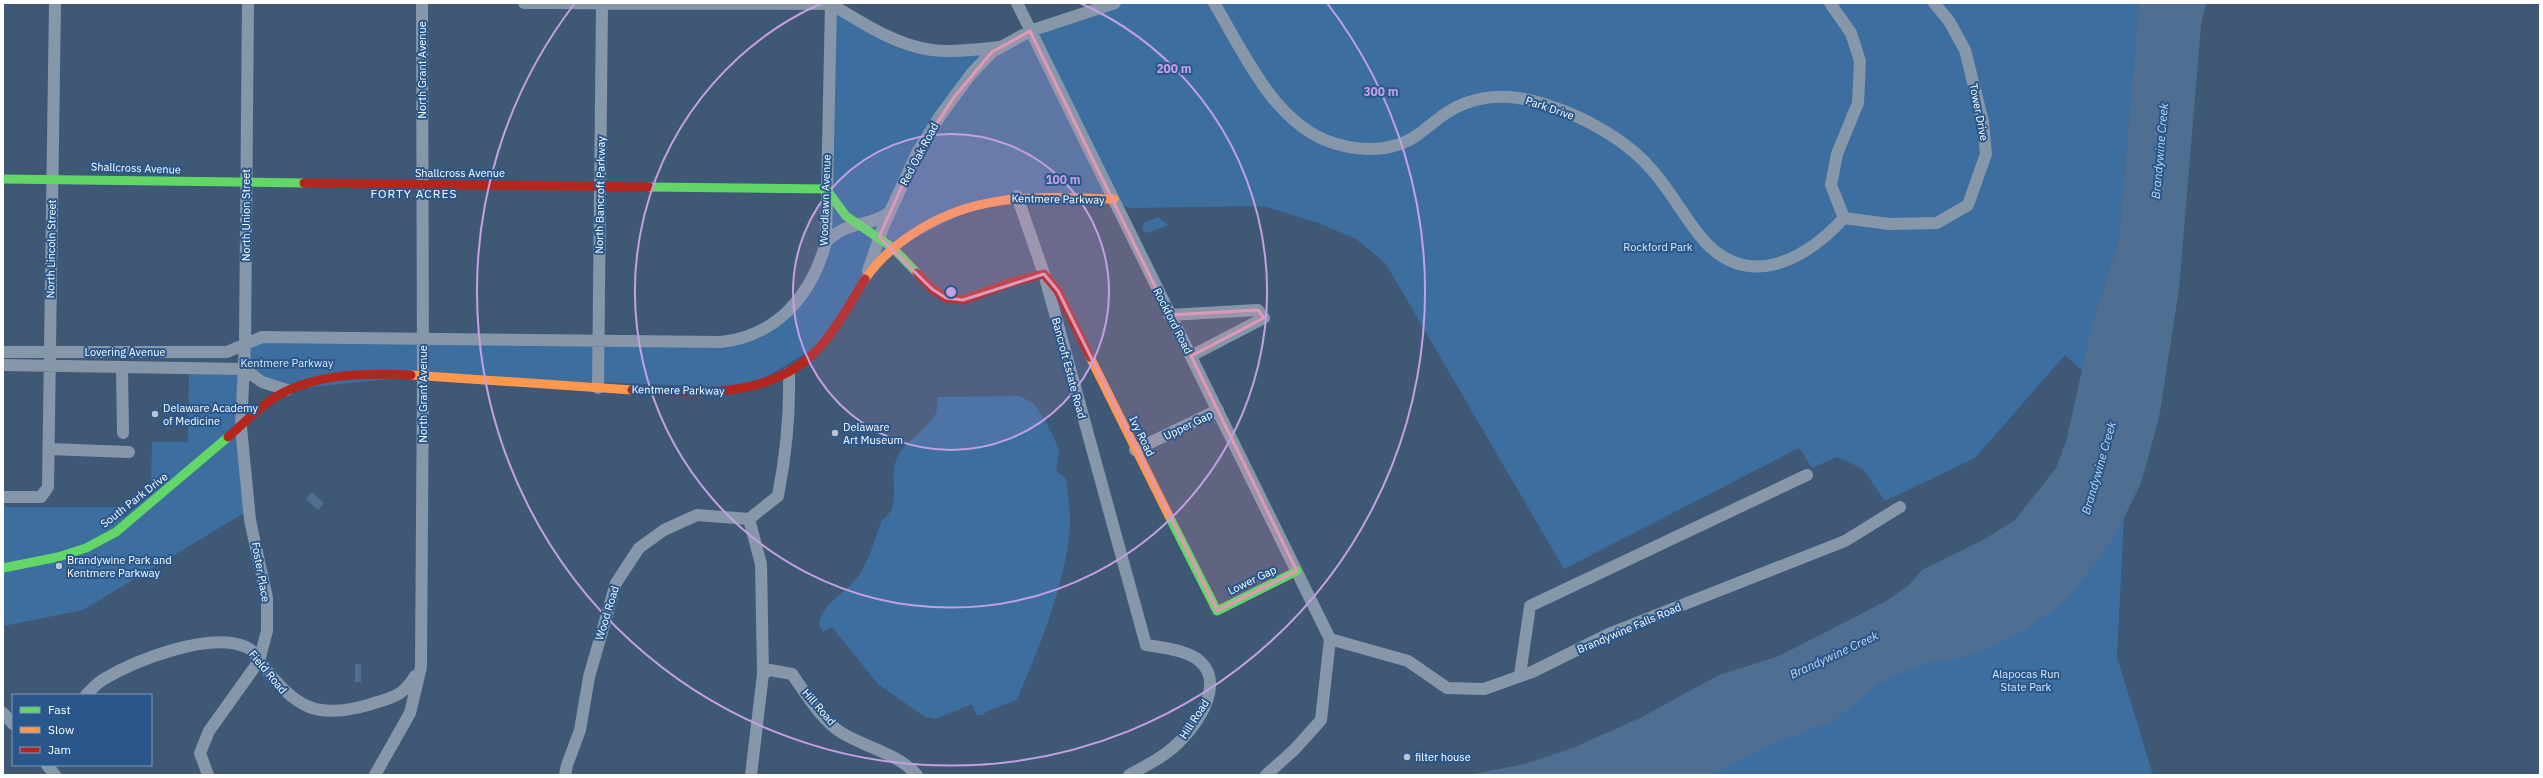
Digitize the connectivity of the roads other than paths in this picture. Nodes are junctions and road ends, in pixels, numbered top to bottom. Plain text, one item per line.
1 (55, 3) edge
2 (248, 3) edge
3 (422, 3) edge
4 (524, 3) edge
5 (602, 3) edge
6 (1017, 3) edge
7 (1115, 3) edge
8 (1214, 3) edge
9 (1830, 3) edge
10 (1934, 3) edge
11 (831, 4) edge
12 (1030, 31) junction
13 (1001, 47) junction
14 (3, 178) edge
15 (52, 178) junction
16 (246, 183) junction
17 (600, 185) junction
18 (422, 186) junction
19 (826, 189) junction
20 (1018, 196) junction
21 (1114, 199) junction
22 (890, 212) junction
23 (1844, 218) junction
24 (856, 224) junction
25 (879, 238) junction
26 (826, 242) junction
27 (893, 248) junction
28 (1044, 274) junction
29 (865, 279) junction
30 (1169, 315) junction
31 (422, 339) junction
32 (598, 341) junction
33 (245, 343) junction
34 (3, 352) edge
35 (50, 352) junction
36 (1191, 356) junction
37 (3, 365) edge
38 (50, 366) junction
39 (122, 368) junction
40 (244, 369) junction
41 (789, 373) junction
42 (423, 376) junction
43 (598, 388) junction
44 (287, 390) junction
45 (1218, 410) junction
46 (241, 427) junction
47 (123, 433) dead end
48 (49, 449) junction
49 (1135, 450) junction
50 (130, 452) dead end
51 (1807, 475) dead end
52 (3, 497) edge
53 (1900, 507) dead end
54 (750, 519) junction
55 (1116, 542) joint
56 (3, 568) edge
57 (1297, 571) junction
58 (1217, 611) joint
59 (1330, 639) junction
60 (259, 662) junction
61 (421, 668) junction
62 (763, 674) junction
63 (1520, 675) junction
64 (87, 694) edge
65 (3, 713) edge
66 (12, 723) edge
67 (48, 766) edge
68 (206, 772) edge
69 (55, 775) edge
70 (375, 775) edge
71 (565, 775) edge
72 (751, 775) edge
73 (917, 775) edge
74 (1129, 775) edge
75 (1266, 775) edge

1 - 15 street, North Lincoln Street
2 - 16 street, North Union Street
3 - 18 street, North Grant Avenue
4 - 5 street
5 - 11 street
5 - 17 street, North Bancroft Parkway
6 - 12 street, Rockford Road
7 - 12 street, Red Oak Road
8 - 23 street, Park Drive
9 - 23 street
10 - 23 street, Tower Drive
11 - 13 street, Red Oak Road
11 - 19 street, Woodlawn Avenue
12 - 13 street, Red Oak Road
12 - 21 street, Rockford Road
13 - 22 street, Red Oak Road
14 - 15 street, Shallcross Avenue
15 - 16 street, Shallcross Avenue
15 - 35 street, North Lincoln Street
16 - 18 street, Shallcross Avenue
16 - 33 street, North Union Street
17 - 18 street, Shallcross Avenue
17 - 19 street, Shallcross Avenue
17 - 32 street, North Bancroft Parkway
18 - 31 street, North Grant Avenue
19 - 24 street
19 - 26 street, Woodlawn Avenue
20 - 21 street, Kentmere Parkway
20 - 27 street, Kentmere Parkway
20 - 28 street, Bancroft Estate Road
21 - 30 street, Rockford Road
22 - 24 street
22 - 25 street, Red Oak Road
24 - 25 street
24 - 26 street
25 - 27 street
25 - 29 street, Red Oak Road
26 - 32 street, Woodlawn Avenue
27 - 28 street
27 - 29 street, Kentmere Parkway
28 - 49 street, Ivy Road
28 - 55 street, Bancroft Estate Road
29 - 41 street, Kentmere Parkway
30 - 36 street, Rockford Road
30 - 36 street
31 - 32 street
31 - 33 street
31 - 42 street, North Grant Avenue
32 - 43 street, North Bancroft Parkway
33 - 35 street, Lovering Avenue
33 - 40 street, North Union Street
34 - 35 street, Lovering Avenue
35 - 38 street, North Lincoln Street
36 - 45 street, Rockford Road
37 - 38 street, Lovering Avenue
38 - 39 street, Lovering Avenue
38 - 48 street, North Lincoln Street
39 - 40 street, Lovering Avenue
39 - 47 street
40 - 44 street
40 - 46 street, North Union Street
41 - 43 street, Kentmere Parkway
41 - 54 street
42 - 43 street, Kentmere Parkway
42 - 44 street, Kentmere Parkway
42 - 61 street, North Grant Avenue
44 - 46 street, Kentmere Parkway
45 - 49 street, Upper Gap
45 - 57 street, Rockford Road
46 - 56 street, South Park Drive
46 - 60 street, Foster Place
48 - 50 street
48 - 52 street, North Lincoln Street
49 - 58 street, Ivy Road
51 - 63 street
53 - 63 street, Brandywine Falls Road
54 - 62 street
54 - 71 street, Wood Road
55 - 74 street, Hill Road
57 - 58 street, Lower Gap
57 - 59 street, Rockford Road
59 - 63 street, Brandywine Falls Road
59 - 75 street
60 - 61 street, Field Road
60 - 64 street, Field Road
60 - 68 street, Foster Place
61 - 70 street, North Grant Avenue
62 - 72 street
62 - 73 street, Hill Road
65 - 66 street
67 - 69 street

